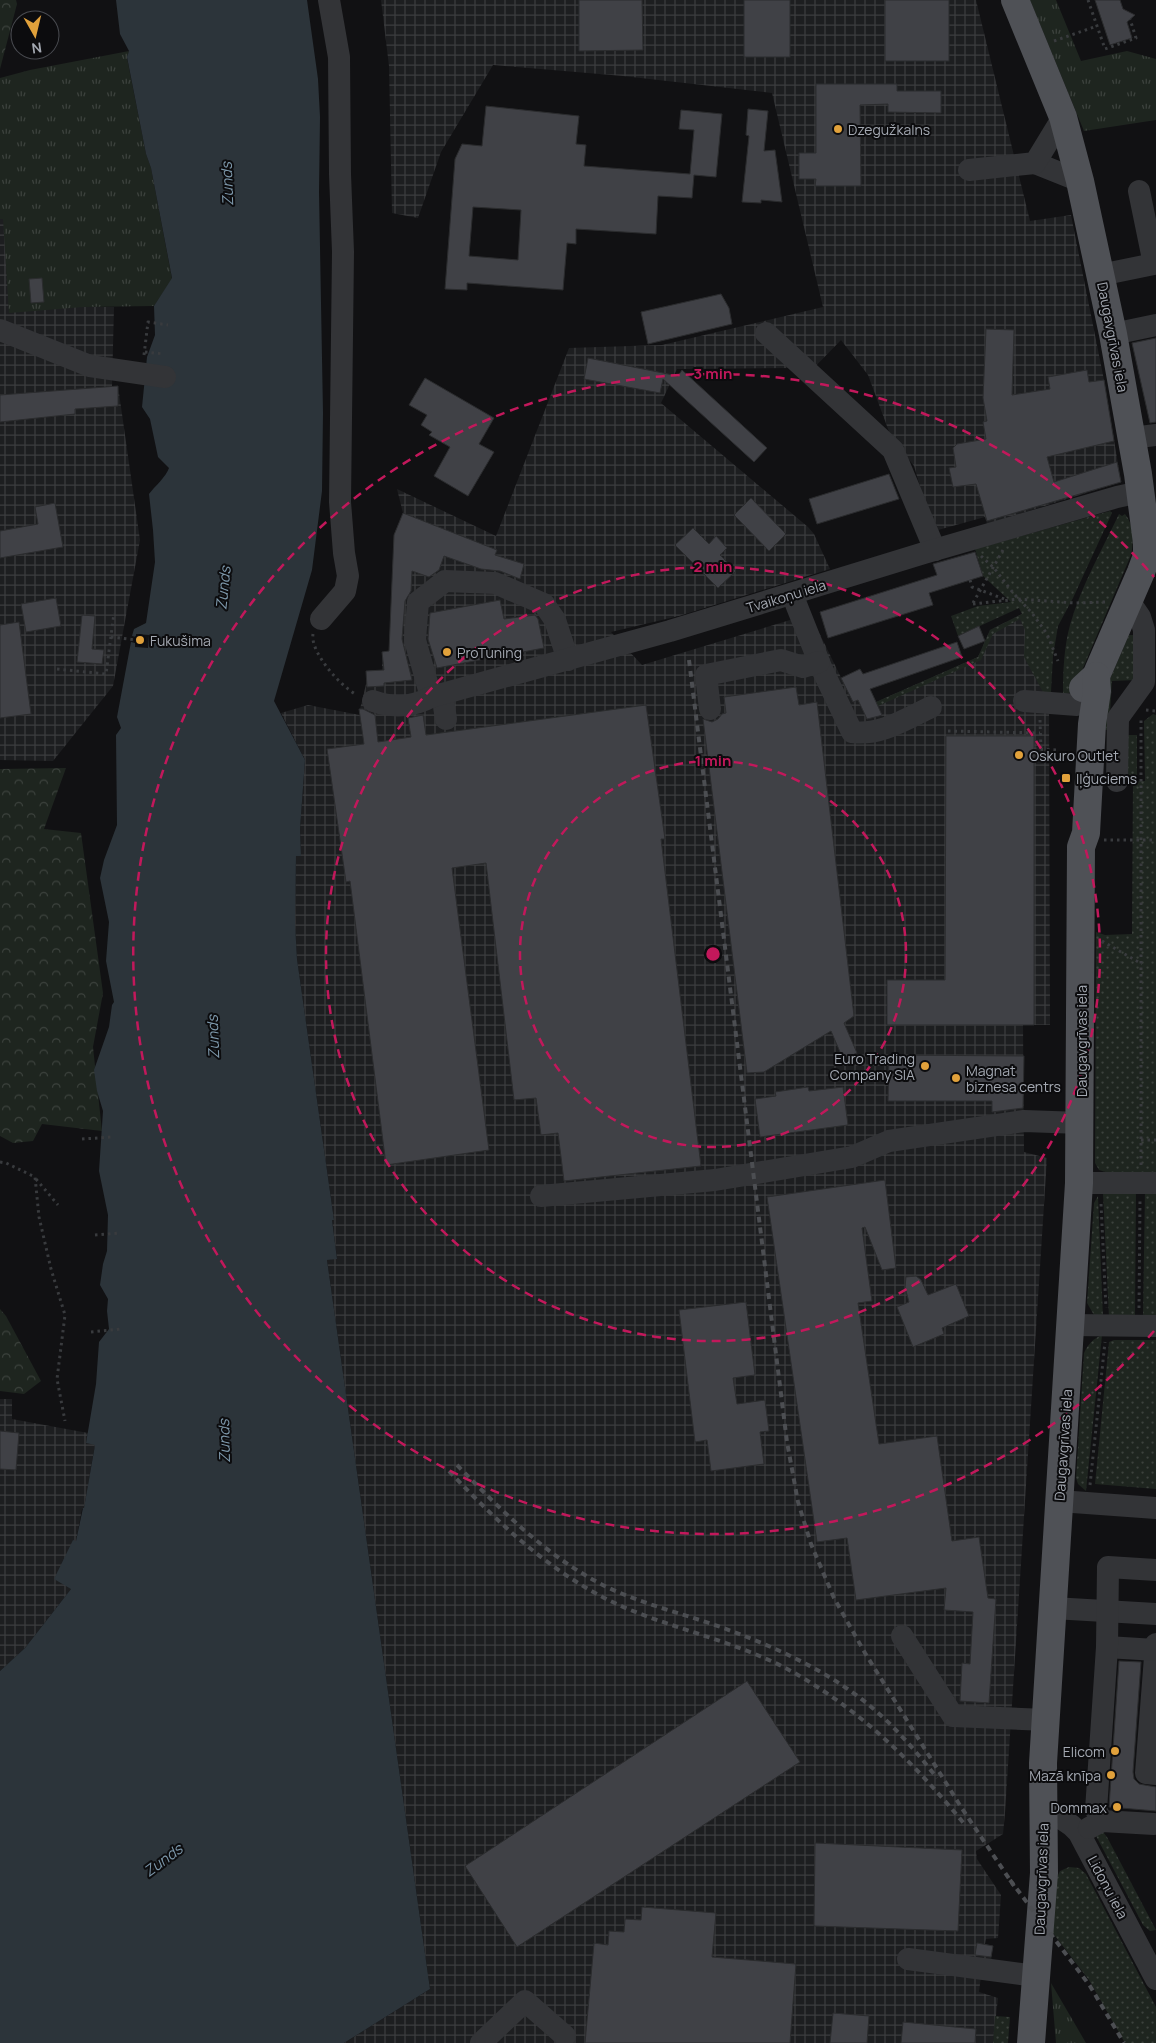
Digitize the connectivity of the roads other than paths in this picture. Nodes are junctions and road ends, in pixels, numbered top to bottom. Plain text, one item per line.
1 (329, 0) edge
2 (1014, 0) edge
3 (1063, 117) junction
4 (1035, 163) junction
5 (969, 170) dead end
6 (1080, 182) junction
7 (1139, 190) dead end
8 (1155, 263) edge
9 (1100, 275) junction
10 (1156, 325) edge
11 (0, 330) edge
12 (766, 333) dead end
13 (1113, 334) junction
14 (165, 377) dead end
15 (1144, 437) edge
16 (1147, 504) edge
17 (935, 550) junction
18 (1151, 558) edge
19 (792, 594) junction
20 (1129, 601) junction
21 (321, 619) road end
22 (568, 660) junction
23 (819, 662) junction
24 (1096, 676) junction
25 (436, 696) junction
26 (374, 701) road end
27 (1032, 701) road end
28 (1077, 705) junction
29 (931, 707) dead end
30 (710, 709) dead end
31 (446, 719) dead end
32 (1117, 780) dead end
33 (1090, 843) junction
34 (1081, 1123) junction
35 (1148, 1183) edge
36 (1090, 1188) junction
37 (541, 1196) dead end
38 (1071, 1325) junction
39 (1147, 1326) edge
40 (1059, 1501) junction
41 (1156, 1508) edge
42 (1156, 1570) edge
43 (1052, 1608) junction
44 (1107, 1610) junction
45 (1156, 1614) edge
46 (902, 1636) dead end
47 (1156, 1644) edge
48 (1106, 1647) junction
49 (1156, 1650) edge
50 (1046, 1720) junction
51 (1156, 1774) edge
52 (1044, 1813) junction
53 (1102, 1821) junction
54 (1154, 1824) dead end
55 (1079, 1833) junction
56 (1147, 1941) edge
57 (908, 1958) dead end
58 (1036, 1976) junction
59 (1156, 1979) edge
60 (564, 2036) dead end
61 (481, 2043) edge
62 (1032, 2043) edge

1 - 21 street
2 - 3 main road, Daugavgrīvas iela
3 - 4 street
3 - 6 main road, Daugavgrīvas iela
4 - 5 street
4 - 6 street
6 - 9 main road, Daugavgrīvas iela
7 - 8 street
8 - 9 street
9 - 13 main road, Daugavgrīvas iela
10 - 13 street
11 - 14 street
12 - 17 street
13 - 15 main road, Daugavgrīvas iela
15 - 16 main road, Daugavgrīvas iela
16 - 17 street, Tvaikoņu iela
16 - 18 main road, Daugavgrīvas iela
17 - 19 street, Tvaikoņu iela
18 - 20 main road, Daugavgrīvas iela
19 - 22 street, Tvaikoņu iela
19 - 23 street
20 - 24 main road, Daugavgrīvas iela
20 - 32 street
22 - 25 street, Tvaikoņu iela
22 - 25 street
23 - 29 street
23 - 30 street
24 - 28 main road, Daugavgrīvas iela
24 - 33 main road, Daugavgrīvas iela
25 - 26 street, Tvaikoņu iela
25 - 31 street
27 - 28 street
28 - 33 main road, Daugavgrīvas iela
33 - 34 main road, Daugavgrīvas iela
34 - 36 main road, Daugavgrīvas iela
34 - 37 street
35 - 36 street
36 - 38 main road, Daugavgrīvas iela
38 - 39 street
38 - 40 main road, Daugavgrīvas iela
40 - 41 street
40 - 43 main road, Daugavgrīvas iela
42 - 44 street
43 - 44 street
43 - 50 main road, Daugavgrīvas iela
44 - 45 street
44 - 48 street
46 - 50 street
47 - 49 street
48 - 49 street
48 - 53 street
49 - 51 street
50 - 52 main road, Daugavgrīvas iela
52 - 55 street, Lidoņu iela
52 - 58 main road, Daugavgrīvas iela
53 - 54 street
53 - 55 street
55 - 56 street, Lidoņu iela
56 - 59 street, Lidoņu iela
57 - 58 street
58 - 62 main road, Daugavgrīvas iela
60 - 61 street

